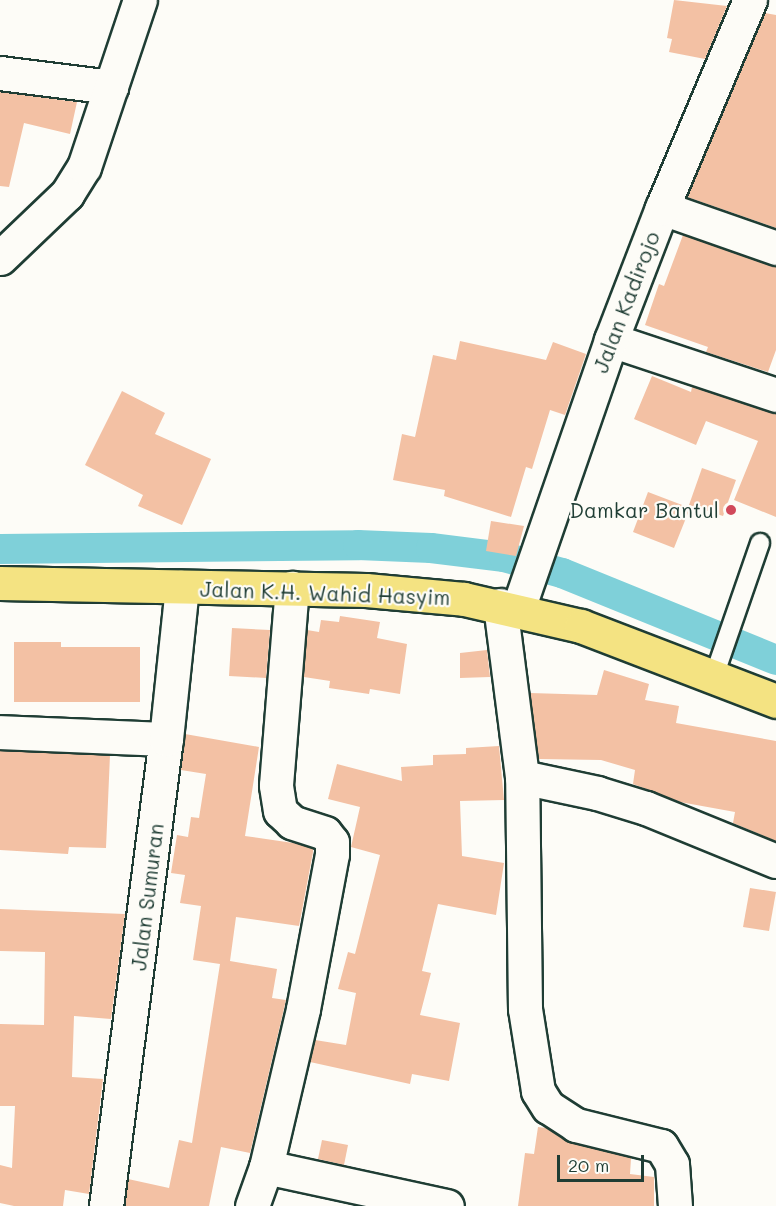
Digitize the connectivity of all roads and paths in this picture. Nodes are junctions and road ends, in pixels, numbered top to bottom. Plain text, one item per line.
1 (140, 0) edge
2 (746, 1) edge
3 (0, 73) edge
4 (111, 87) junction
5 (662, 208) junction
6 (776, 248) edge
7 (0, 258) edge
8 (611, 340) junction
9 (776, 395) edge
10 (760, 543) dead end
11 (0, 583) edge
12 (182, 587) junction
13 (292, 588) junction
14 (513, 605) junction
15 (716, 669) junction
16 (776, 701) edge
17 (0, 732) edge
18 (166, 739) junction
19 (522, 777) junction
20 (776, 861) edge
21 (266, 1167) junction
22 (106, 1206) edge
23 (252, 1206) edge
24 (447, 1206) edge
25 (675, 1206) edge

1 - 4 street
2 - 5 street, Jalan Kadirojo
3 - 4 street
4 - 7 street
5 - 6 street
5 - 8 street, Jalan Kadirojo
8 - 9 street
8 - 14 street, Jalan Kadirojo
10 - 15 lane
11 - 12 main road, Jalan K.H. Wahid Hasyim
12 - 13 main road, Jalan K.H. Wahid Hasyim
12 - 18 street, Jalan Sumuran
13 - 14 main road, Jalan K.H. Wahid Hasyim
13 - 21 street
14 - 15 main road, Jalan K.H. Wahid Hasyim
14 - 19 street
15 - 16 main road, Jalan K.H. Wahid Hasyim
17 - 18 street
18 - 22 street, Jalan Sumuran
19 - 20 street
19 - 25 street
21 - 23 street
21 - 24 street

